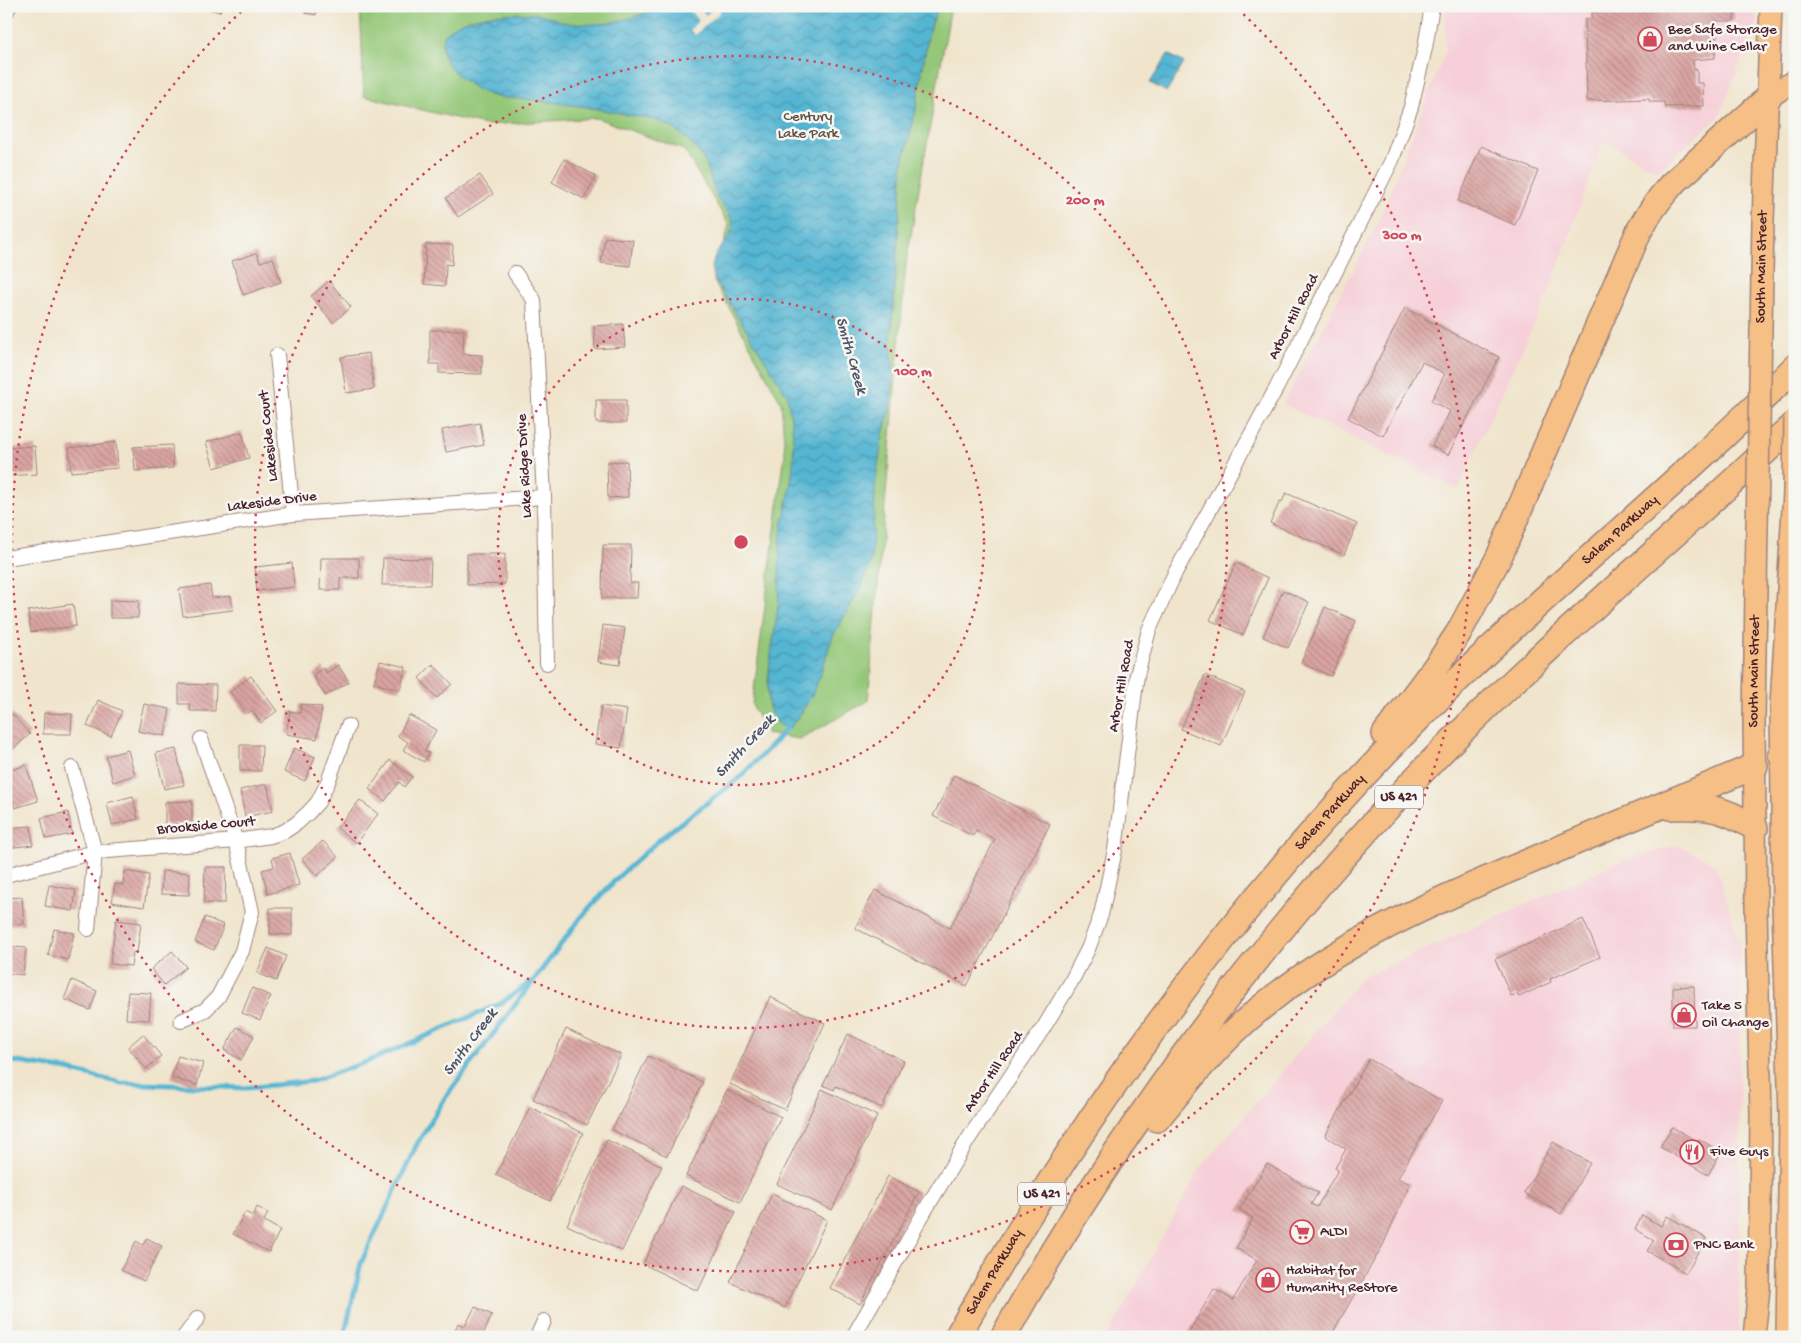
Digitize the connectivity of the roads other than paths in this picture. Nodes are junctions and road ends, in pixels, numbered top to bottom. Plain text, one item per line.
1 (1432, 6) edge
2 (1771, 6) edge
3 (1795, 80) edge
4 (1768, 98) junction
5 (514, 273) dead end
6 (277, 355) dead end
7 (1795, 367) edge
8 (1795, 419) edge
9 (1795, 424) edge
10 (544, 498) junction
11 (293, 514) junction
12 (6, 558) edge
13 (547, 663) dead end
14 (348, 726) dead end
15 (201, 738) dead end
16 (1788, 749) edge
17 (1755, 766) junction
18 (72, 768) dead end
19 (1655, 808) junction
20 (1755, 828) junction
21 (236, 841) junction
22 (1301, 846) junction
23 (94, 852) junction
24 (6, 875) edge
25 (88, 929) dead end
26 (180, 1021) dead end
27 (1068, 1227) junction
28 (198, 1318) dead end
29 (544, 1320) dead end
30 (184, 1337) edge
31 (537, 1337) edge
32 (853, 1337) edge
33 (957, 1337) edge
34 (1003, 1337) edge
35 (1754, 1337) edge
36 (1787, 1337) edge

1 - 32 street, Arbor Hill Road
2 - 4 main road, South Main Street
3 - 4 main road
4 - 17 main road, South Main Street, bridge
4 - 22 highway
5 - 10 street, Lake Ridge Drive
6 - 11 street, Lakeside Court
7 - 22 highway, Salem Parkway / US 421
8 - 16 main road, South Main Street, bridge
9 - 27 highway, US 421
10 - 11 street, Lakeside Drive
10 - 13 street, Lake Ridge Drive
11 - 12 street, Lakeside Drive
14 - 21 street, Brookside Court
15 - 21 street
16 - 17 main road
16 - 36 main road, South Main Street
17 - 19 highway
17 - 20 main road, South Main Street
18 - 23 street
19 - 20 highway
19 - 27 highway
20 - 35 main road, South Main Street
21 - 23 street, Brookside Court
21 - 26 street
22 - 33 highway, Salem Parkway / US 421
23 - 24 street, Brookside Court
23 - 25 street
27 - 34 highway, US 421
28 - 30 street
29 - 31 street

